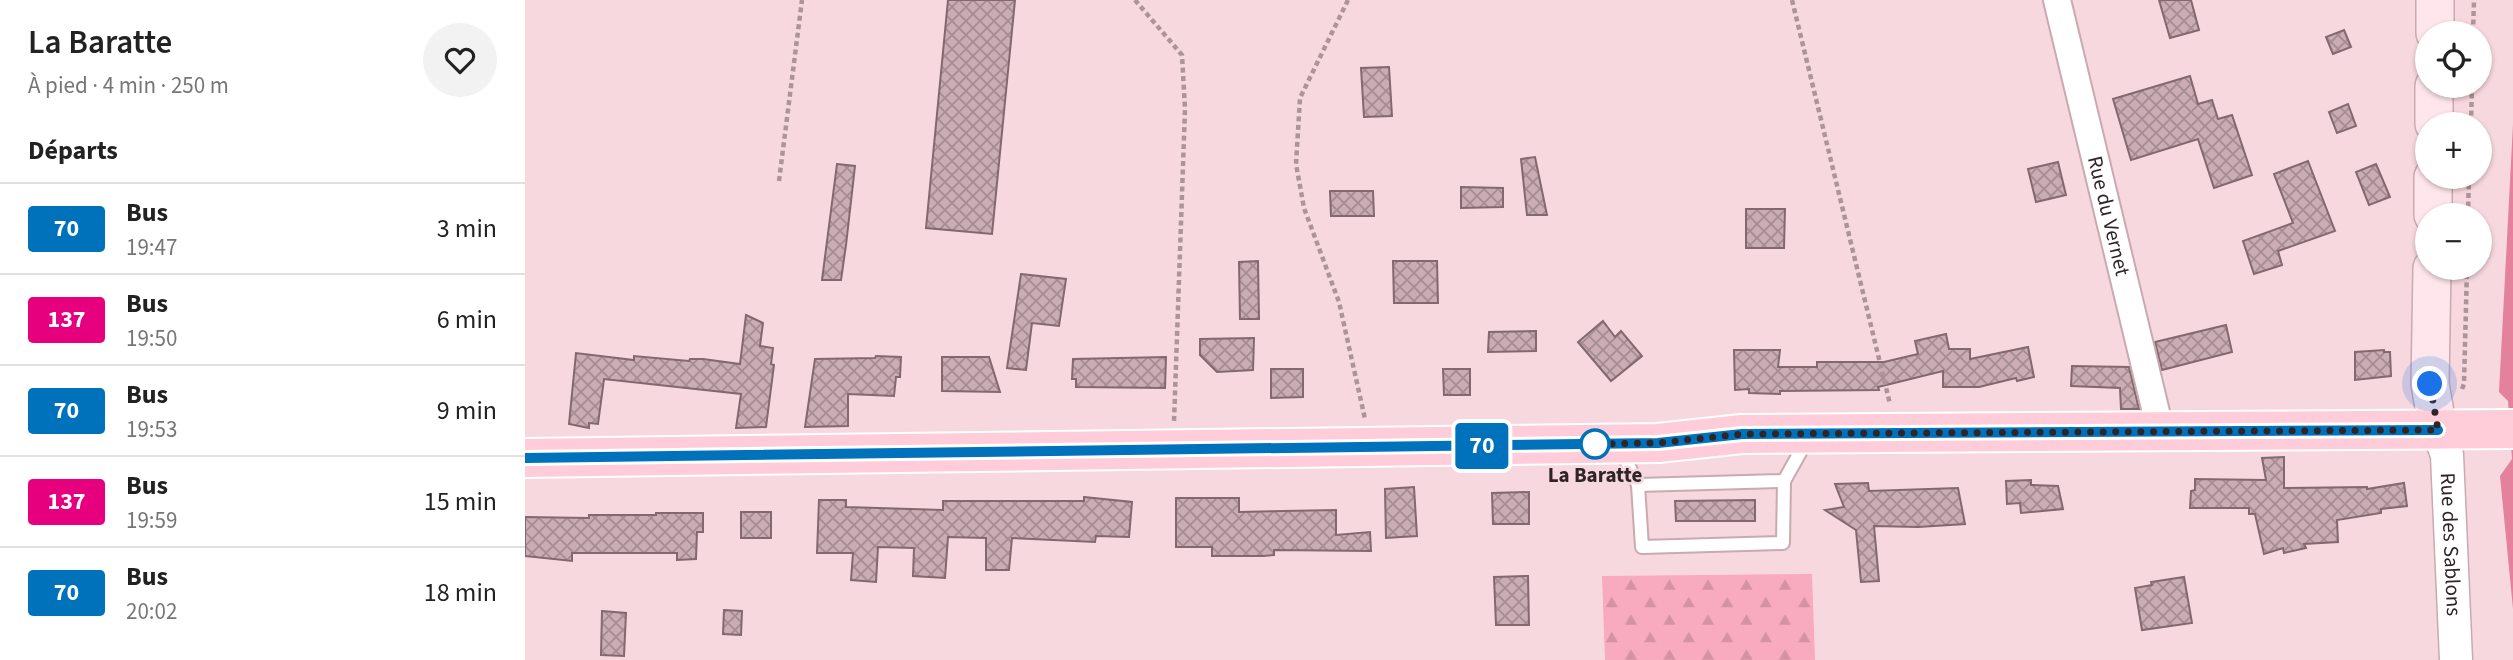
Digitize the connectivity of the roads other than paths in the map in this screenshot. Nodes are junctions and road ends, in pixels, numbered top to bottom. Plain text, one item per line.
1 (2057, 0) edge
2 (2435, 0) edge
3 (2435, 21) edge
4 (2432, 280) edge
5 (2496, 429) edge
6 (2438, 430) junction
7 (2161, 433) junction
8 (1811, 434) junction
9 (1618, 444) junction
10 (525, 458) edge
11 (1784, 481) junction
12 (1638, 485) junction
13 (2456, 660) edge

1 - 7 street, Rue du Vernet
2 - 3 main road
4 - 6 main road
5 - 6 main road
6 - 7 main road
6 - 13 street, Rue des Sablons
7 - 8 main road
8 - 9 main road
8 - 11 lane
9 - 10 main road
9 - 12 lane
11 - 12 lane
11 - 12 lane

